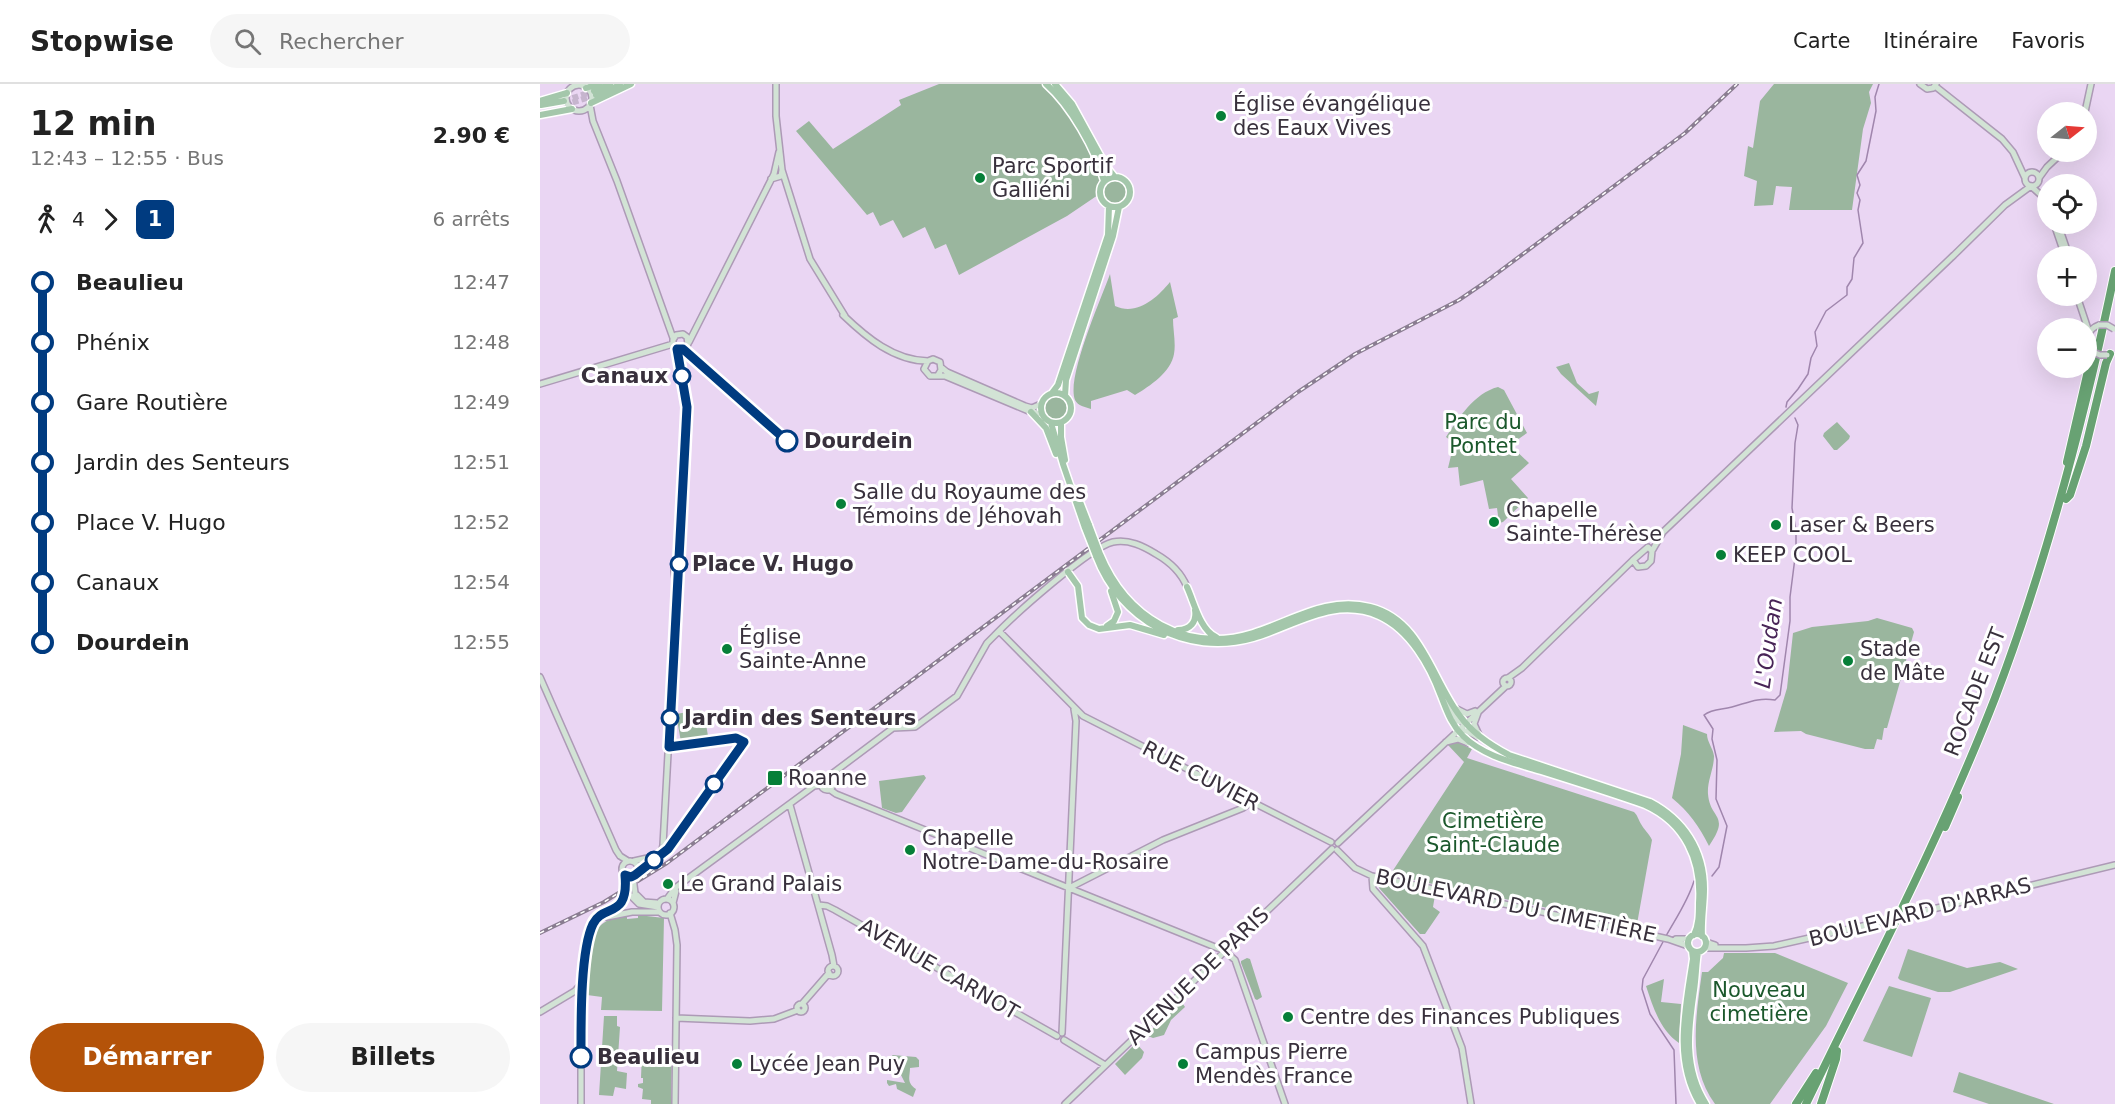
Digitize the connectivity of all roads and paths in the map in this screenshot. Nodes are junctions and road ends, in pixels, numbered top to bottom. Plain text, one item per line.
1 (599, 84) edge
2 (610, 84) edge
3 (622, 84) edge
4 (631, 84) edge
5 (776, 84) edge
6 (1047, 84) edge
7 (1055, 84) edge
8 (1920, 84) edge
9 (2091, 84) edge
10 (574, 85) edge
11 (1936, 85) edge
12 (584, 86) edge
13 (567, 93) junction
14 (2087, 102) edge
15 (564, 103) tunnel mouth
16 (590, 104) junction
17 (540, 105) edge
18 (572, 109) junction
19 (582, 111) junction
20 (540, 115) edge
21 (594, 121) junction
22 (779, 152) junction
23 (2018, 160) junction
24 (2045, 162) edge
25 (2052, 162) edge
26 (2032, 172) junction
27 (779, 174) junction
28 (2043, 174) edge
29 (1114, 176) junction
30 (2037, 178) edge
31 (2025, 179) junction
32 (1104, 181) junction
33 (2037, 182) edge
34 (2032, 187) junction
35 (2037, 192) edge
36 (2005, 205) junction
37 (1109, 206) junction
38 (1119, 207) junction
39 (2115, 271) edge
40 (2115, 292) edge
41 (2081, 306) edge
42 (2084, 314) junction
43 (2085, 318) edge
44 (2099, 325) joint
45 (696, 329) junction
46 (2114, 329) edge
47 (686, 336) junction
48 (675, 343) junction
49 (688, 344) junction
50 (2111, 353) edge
51 (912, 359) junction
52 (928, 361) junction
53 (942, 368) junction
54 (924, 369) junction
55 (938, 375) junction
56 (2086, 378) edge
57 (540, 384) edge
58 (1052, 393) junction
59 (1065, 396) junction
60 (1041, 404) junction
61 (1031, 412) junction
62 (1042, 414) junction
63 (1051, 423) junction
64 (1061, 423) junction
65 (2066, 499) junction
66 (1077, 506) junction
67 (2059, 508) junction
68 (1087, 526) junction
69 (1650, 549) junction
70 (1098, 555) junction
71 (1634, 563) junction
72 (1102, 571) junction
73 (1068, 572) junction
74 (1188, 587) joint
75 (1191, 595) junction
76 (1104, 628) junction
77 (1172, 630) junction
78 (999, 631) junction
79 (1221, 638) junction
80 (1187, 639) junction
81 (540, 677) edge
82 (1441, 695) junction
83 (1452, 705) junction
84 (1074, 707) junction
85 (1480, 709) junction
86 (1461, 726) junction
87 (1482, 739) junction
88 (1442, 744) junction
89 (1474, 745) junction
90 (829, 778) junction
91 (821, 785) junction
92 (829, 789) junction
93 (1252, 802) junction
94 (790, 805) junction
95 (663, 845) junction
96 (1333, 847) junction
97 (631, 861) junction
98 (2115, 865) edge
99 (638, 872) junction
100 (628, 876) junction
101 (1372, 876) junction
102 (1069, 888) junction
103 (630, 895) junction
104 (670, 901) junction
105 (819, 905) junction
106 (658, 908) junction
107 (670, 913) junction
108 (591, 929) junction
109 (1233, 943) junction
110 (1697, 944) junction
111 (1225, 951) junction
112 (1235, 960) junction
113 (584, 972) junction
114 (575, 991) junction
115 (583, 992) junction
116 (540, 1012) edge
117 (676, 1018) junction
118 (1061, 1036) junction
119 (1839, 1037) junction
120 (1837, 1051) junction
121 (1105, 1065) junction
122 (581, 1104) edge
123 (675, 1104) edge
124 (1065, 1104) edge
125 (1285, 1104) edge
126 (1472, 1104) edge
127 (1700, 1104) edge
128 (1706, 1104) edge
129 (1796, 1104) edge
130 (1806, 1104) edge
131 (1811, 1104) edge
132 (1821, 1104) edge

1 - 12 main road
2 - 3 main road
4 - 16 main road
5 - 22 street
6 - 32 main road
7 - 29 main road
8 - 11 street
9 - 14 street
10 - 12 street
10 - 13 street
11 - 23 street
12 - 16 street
13 - 17 main road
13 - 18 street
15 - 17 main road
16 - 19 street
16 - 21 street
18 - 19 street
18 - 20 main road
19 - 21 street
21 - 48 street
22 - 27 street
22 - 27 street
23 - 26 street
23 - 31 street
24 - 26 street
25 - 28 street
26 - 30 street
26 - 31 street
27 - 45 street
27 - 51 street
29 - 32 main road
29 - 38 main road
31 - 34 street
31 - 36 street
32 - 37 main road
33 - 34 street
34 - 35 street
34 - 36 street
36 - 69 street
37 - 38 main road
37 - 58 main road
38 - 59 main road
39 - 67 highway, ROCADE EST
40 - 65 highway, ROCADE EST
41 - 42 street
42 - 43 street
42 - 44 street
44 - 46 street, bridge
45 - 47 street
45 - 49 street
47 - 48 street
47 - 49 street
48 - 49 street
48 - 57 street
48 - 95 street
50 - 65 highway
51 - 52 street
51 - 54 street
52 - 53 street
52 - 54 street
53 - 55 street
53 - 60 street
54 - 55 street
55 - 61 street
56 - 67 highway
58 - 59 main road
58 - 60 main road
59 - 64 main road
60 - 62 main road
61 - 62 street
61 - 66 main road
62 - 63 main road
63 - 64 main road
63 - 66 main road
64 - 68 main road
65 - 120 highway, ROCADE EST
66 - 68 main road
67 - 119 highway, ROCADE EST
68 - 70 main road, bridge
69 - 71 street
69 - 71 street
70 - 72 main road
70 - 77 main road
71 - 85 street
72 - 76 main road
72 - 80 main road
73 - 74 street
73 - 76 main road
73 - 78 street
74 - 75 main road
75 - 77 main road
75 - 79 main road
76 - 80 main road
77 - 79 main road
78 - 84 street, RUE CUVIER
78 - 90 street
79 - 83 main road
80 - 82 main road
81 - 97 street
82 - 86 street
82 - 86 main road
83 - 85 street
83 - 86 main road
84 - 93 street, RUE CUVIER
84 - 102 street
85 - 86 street
85 - 87 street
86 - 87 main road
86 - 87 street
86 - 88 street
86 - 89 main road
87 - 110 main road
88 - 89 street
88 - 96 street
89 - 110 main road
90 - 91 street
90 - 92 street
91 - 92 street
91 - 94 street
92 - 102 street
93 - 96 street, RUE CUVIER
93 - 102 street
94 - 104 street
94 - 105 street
95 - 97 street
95 - 99 street
96 - 101 street, BOULEVARD DU CIMETIÈRE
96 - 109 street, AVENUE DE PARIS
97 - 99 street
97 - 100 street
98 - 110 street, BOULEVARD D'ARRAS, bridge
99 - 100 street
100 - 103 street, bridge
100 - 103 street, bridge
101 - 110 street, BOULEVARD DU CIMETIÈRE
101 - 126 street
102 - 111 street
102 - 118 street
103 - 106 street
103 - 108 street
104 - 106 street
104 - 107 street
105 - 117 street
105 - 118 street, AVENUE CARNOT
106 - 107 street
106 - 108 street
107 - 117 street
108 - 113 street
109 - 111 street, AVENUE DE PARIS
109 - 112 street
110 - 127 main road
110 - 128 main road
111 - 112 street
111 - 121 street, AVENUE DE PARIS
112 - 125 street
113 - 114 street
113 - 115 street
114 - 115 street
114 - 116 street
115 - 122 street
117 - 123 street
118 - 121 street, AVENUE CARNOT
119 - 129 highway
119 - 130 highway, ROCADE EST
120 - 131 highway, ROCADE EST
120 - 132 highway
121 - 124 street, AVENUE DE PARIS

